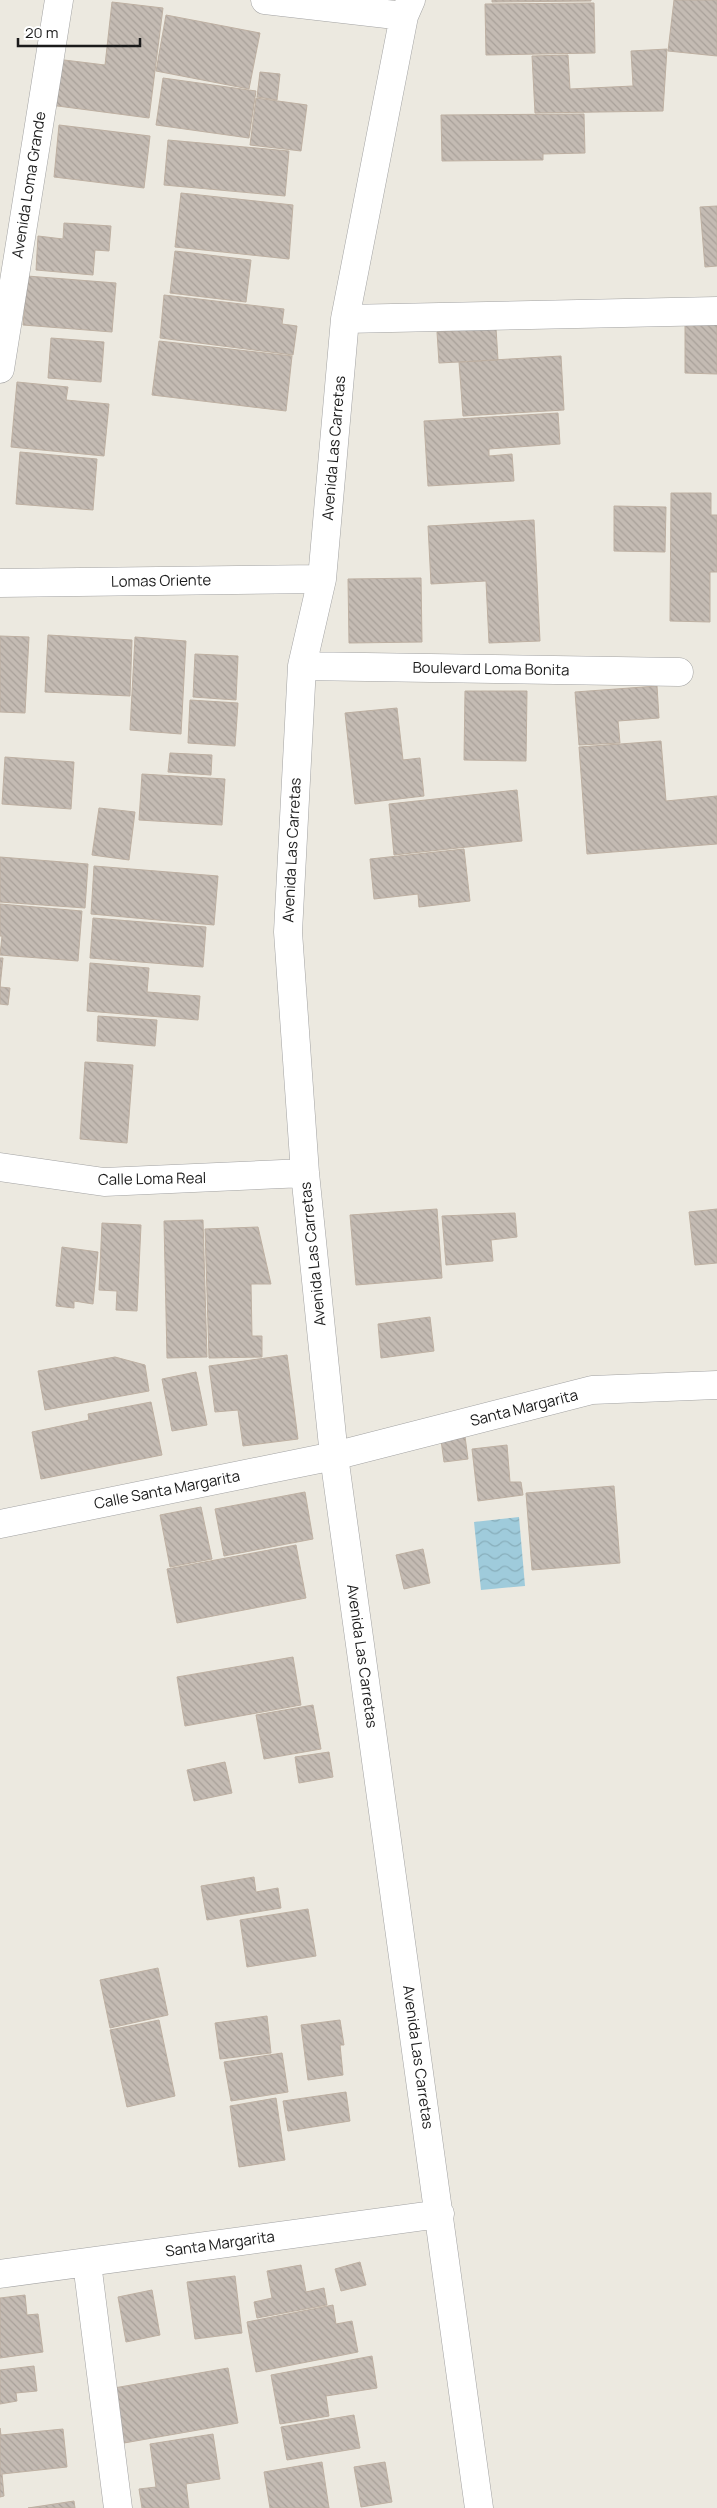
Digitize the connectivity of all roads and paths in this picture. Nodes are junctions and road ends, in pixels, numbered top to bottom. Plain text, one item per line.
1 (59, 0) edge
2 (265, 0) edge
3 (408, 8) edge
4 (717, 311) edge
5 (345, 319) junction
6 (0, 369) edge
7 (322, 579) junction
8 (0, 583) edge
9 (302, 666) junction
10 (680, 672) dead end
11 (0, 1167) edge
12 (305, 1174) junction
13 (717, 1385) edge
14 (334, 1456) junction
15 (0, 1524) edge
16 (440, 2214) junction
17 (87, 2263) junction
18 (0, 2274) edge
19 (118, 2508) edge
20 (479, 2508) edge

1 - 6 street, Avenida Loma Grande
2 - 3 street
3 - 5 street, Avenida Las Carretas
4 - 5 street
5 - 7 street, Avenida Las Carretas
7 - 8 street, Lomas Oriente
7 - 9 street, Avenida Las Carretas
9 - 10 street, Boulevard Loma Bonita
9 - 12 street, Avenida Las Carretas
11 - 12 street, Calle Loma Real
12 - 14 street, Avenida Las Carretas
13 - 14 street, Santa Margarita
14 - 15 street, Calle Santa Margarita
14 - 16 street, Avenida Las Carretas
16 - 17 street, Santa Margarita
16 - 20 street, Avenida Las Carretas
17 - 18 street, Santa Margarita
17 - 19 street

